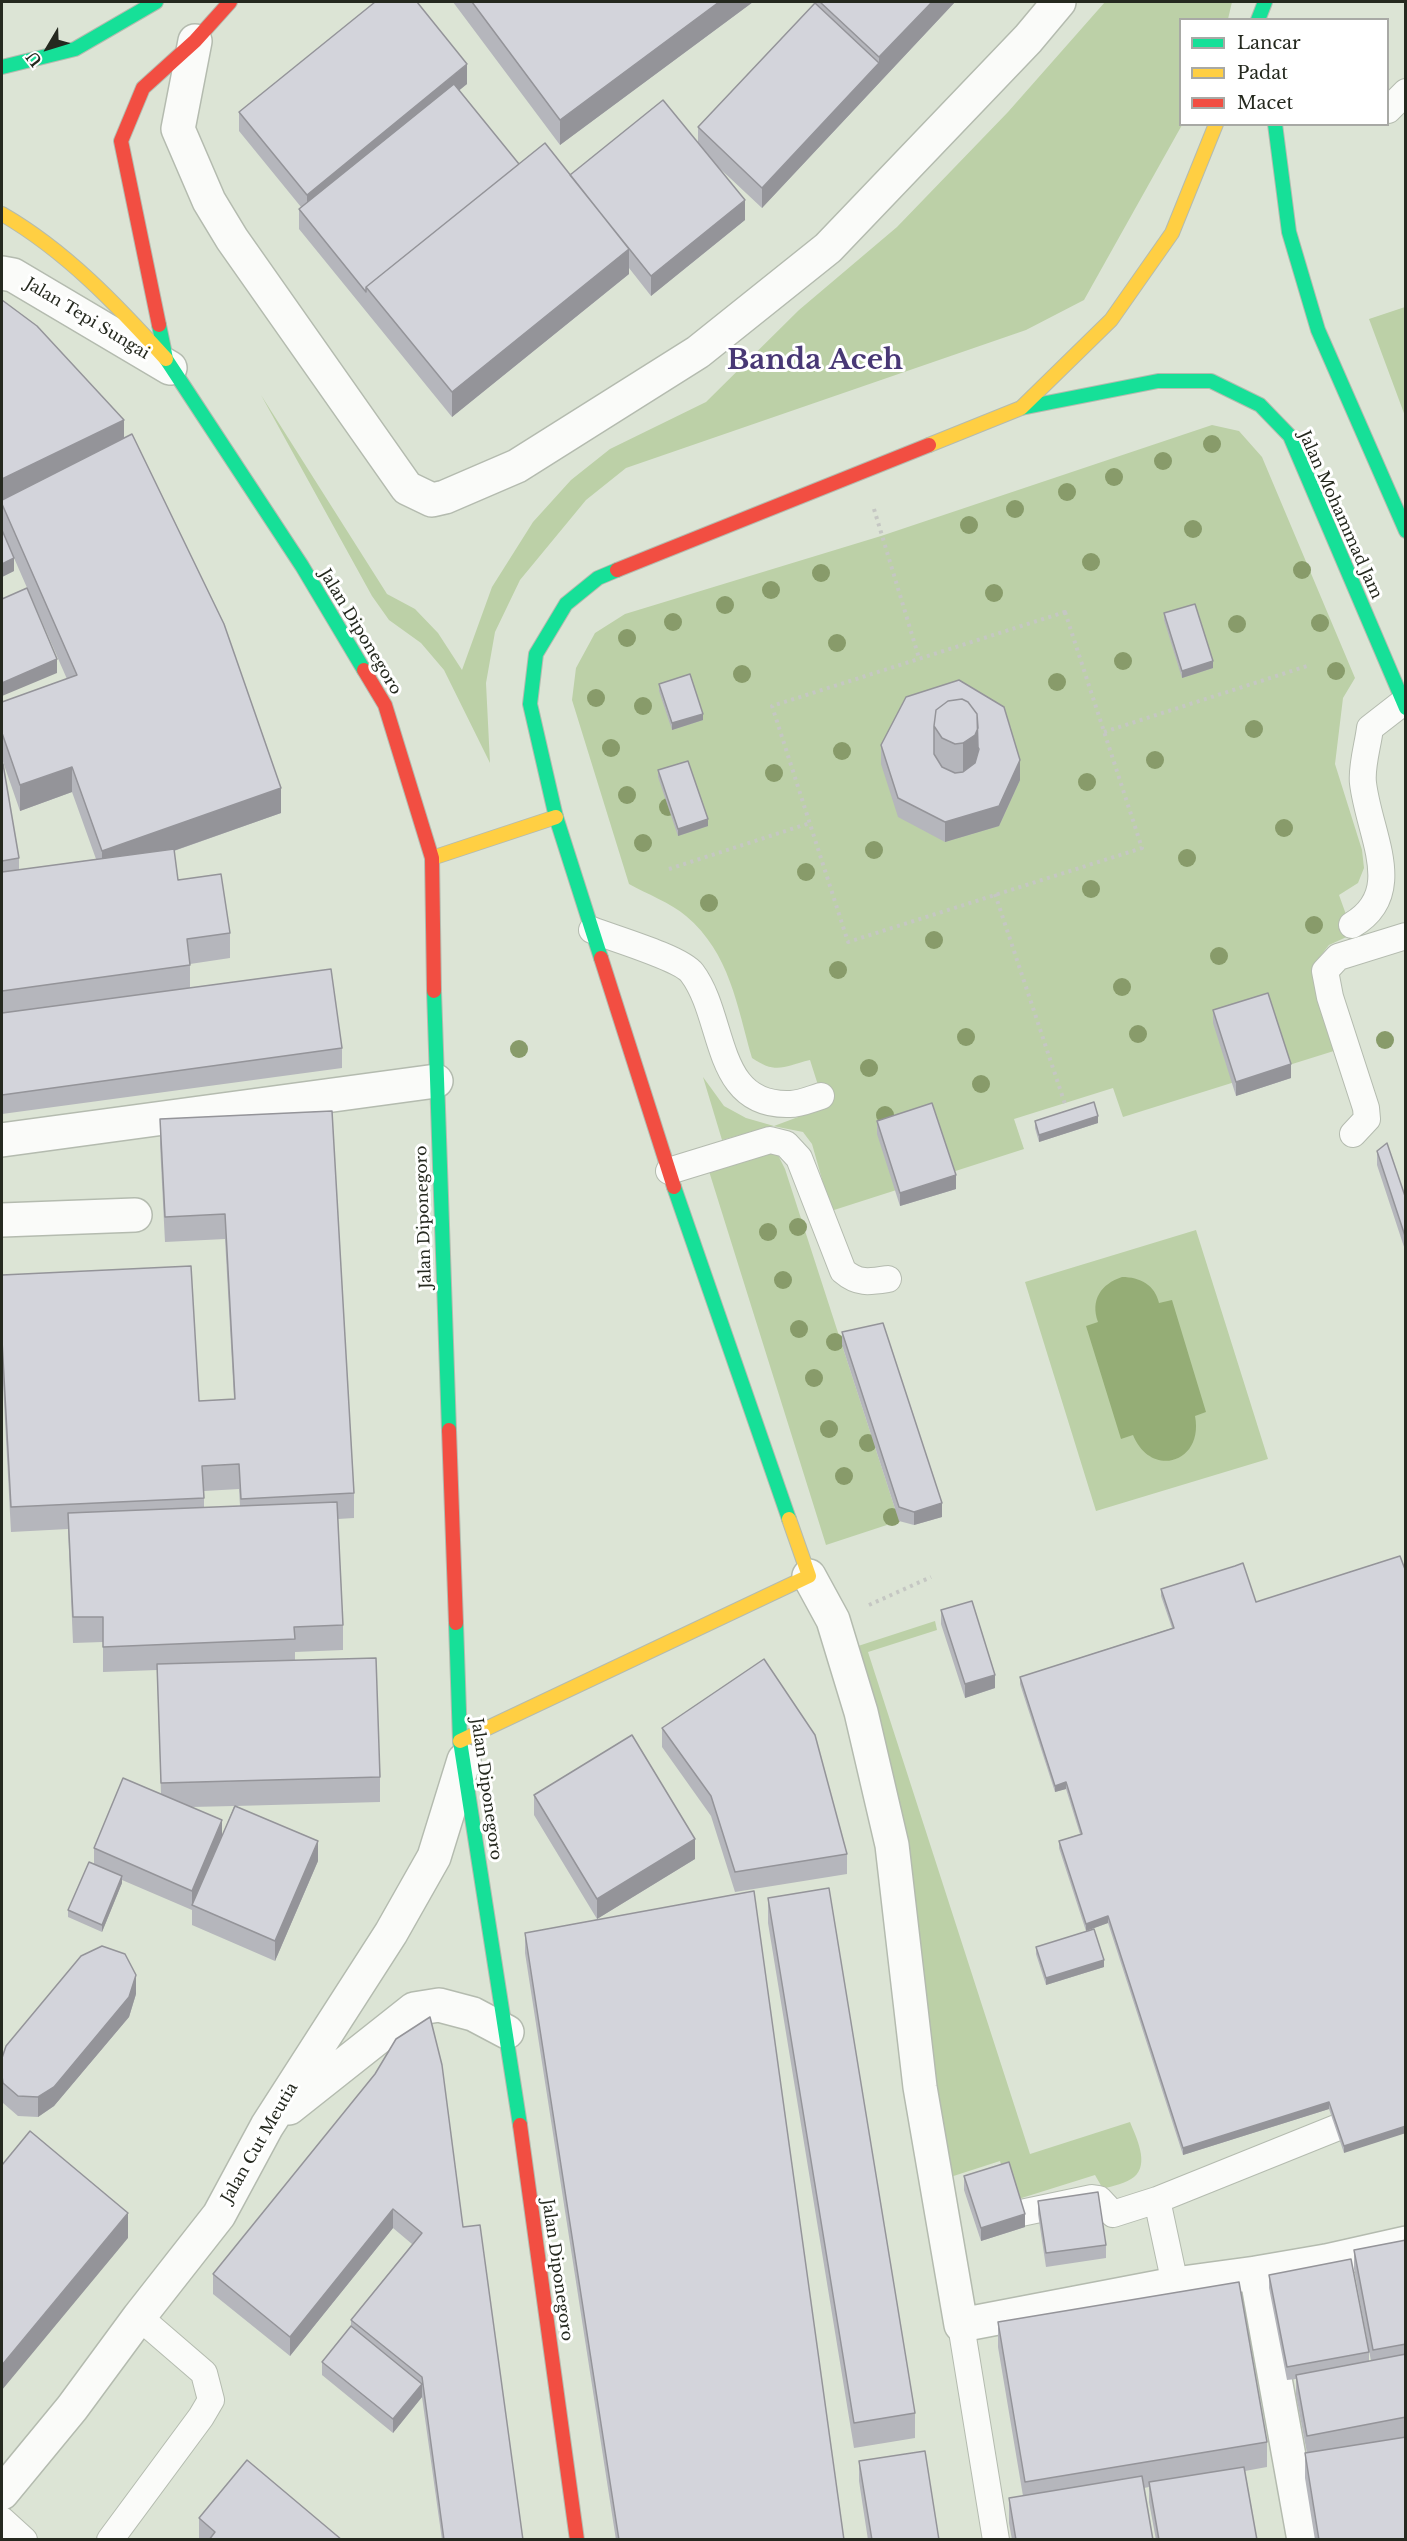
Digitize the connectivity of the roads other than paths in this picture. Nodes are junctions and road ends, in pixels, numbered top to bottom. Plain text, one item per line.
1 (156, 2) edge
2 (230, 2) edge
3 (1059, 2) edge
4 (1265, 2) edge
5 (1259, 18) edge
6 (1267, 18) edge
7 (195, 41) junction
8 (2, 67) edge
9 (1406, 92) edge
10 (1389, 109) edge
11 (1215, 126) edge
12 (1275, 126) edge
13 (2, 214) edge
14 (2, 273) edge
15 (169, 364) junction
16 (1021, 408) junction
17 (1406, 531) edge
18 (1404, 703) edge
19 (556, 817) junction
20 (432, 858) junction
21 (1352, 925) dead end
22 (592, 930) junction
23 (1406, 936) edge
24 (436, 1081) junction
25 (820, 1096) dead end
26 (1353, 1134) dead end
27 (2, 1140) edge
28 (669, 1171) junction
29 (135, 1215) dead end
30 (2, 1220) edge
31 (888, 1278) dead end
32 (809, 1576) junction
33 (462, 1751) junction
34 (507, 2032) junction
35 (267, 2126) junction
36 (1336, 2128) edge
37 (1157, 2200) junction
38 (1022, 2213) edge
39 (1406, 2243) edge
40 (1256, 2273) junction
41 (1174, 2284) junction
42 (139, 2317) junction
43 (961, 2325) junction
44 (2, 2493) edge
45 (2, 2520) edge
46 (24, 2540) edge
47 (110, 2540) edge
48 (577, 2540) edge
49 (996, 2540) edge
50 (1304, 2540) edge

1 - 8 main road
2 - 7 main road, Jalan Diponegoro
3 - 7 street
4 - 5 main road
4 - 6 main road
7 - 15 main road, Jalan Diponegoro
9 - 10 lane
11 - 16 main road
12 - 17 main road
13 - 15 main road
14 - 15 street, Jalan Tepi Sungai
15 - 20 main road, Jalan Diponegoro
16 - 18 main road, Jalan Mohammad Jam
16 - 19 main road
18 - 21 lane
19 - 20 main road
19 - 22 main road
20 - 24 main road, Jalan Diponegoro
22 - 25 lane
22 - 28 main road
23 - 26 lane
24 - 27 street
24 - 33 main road, Jalan Diponegoro
28 - 31 lane
28 - 32 main road
29 - 30 street
32 - 33 main road
32 - 43 street
33 - 34 main road, Jalan Diponegoro
33 - 35 street, Jalan Cut Meutia
34 - 35 street
34 - 48 main road, Jalan Diponegoro
35 - 42 street, Jalan Cut Meutia
36 - 37 lane
37 - 38 lane
37 - 41 lane
39 - 40 street
40 - 41 street
40 - 50 street
41 - 43 street
42 - 44 street, Jalan Cut Meutia
42 - 47 lane
43 - 49 lane
45 - 46 lane

